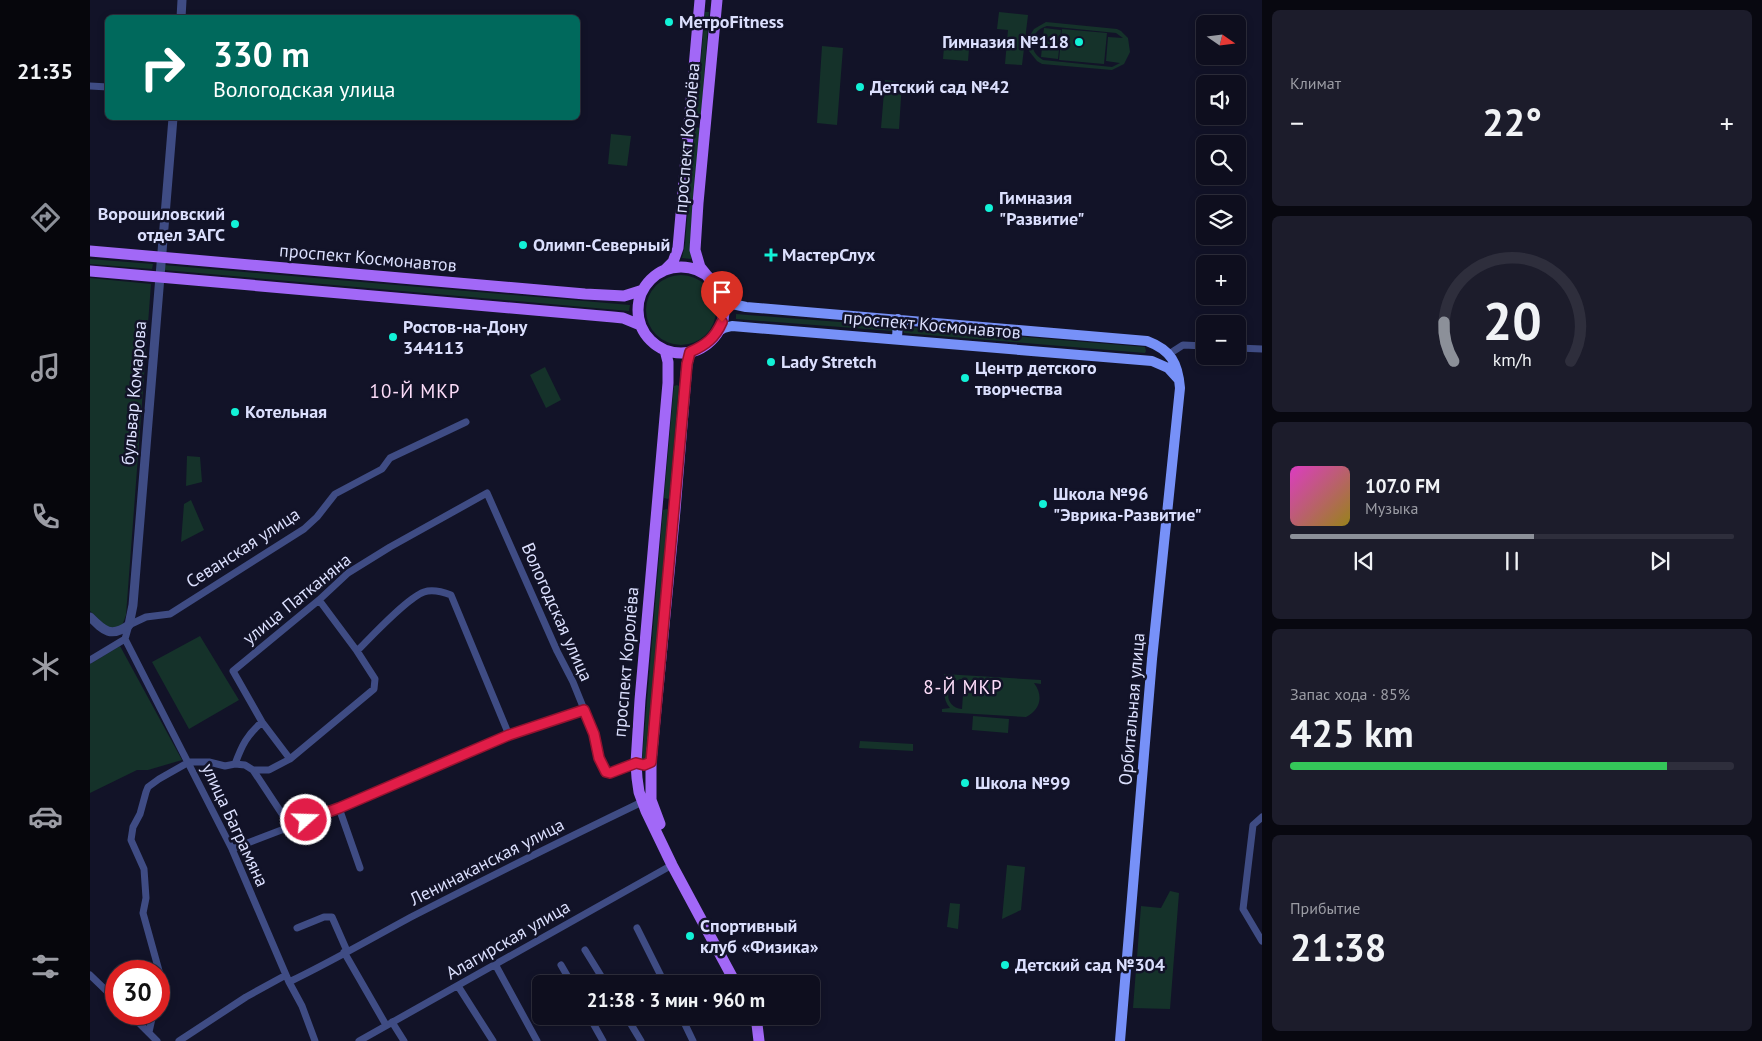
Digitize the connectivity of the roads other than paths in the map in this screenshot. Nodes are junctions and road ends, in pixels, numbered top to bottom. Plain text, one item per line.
1 (182, 0) edge
2 (700, 0) edge
3 (717, 0) edge
4 (699, 13) junction
5 (716, 14) junction
6 (181, 15) edge
7 (90, 86) edge
8 (105, 87) edge
9 (689, 118) junction
10 (173, 120) edge
11 (706, 120) junction
12 (90, 251) edge
13 (161, 257) junction
14 (665, 270) junction
15 (90, 271) edge
16 (160, 277) junction
17 (708, 277) junction
18 (643, 290) junction
19 (722, 297) junction
20 (898, 319) junction
21 (640, 325) junction
22 (717, 332) junction
23 (897, 339) junction
24 (1147, 341) junction
25 (1196, 346) edge
26 (1246, 348) edge
27 (1262, 349) edge
28 (665, 350) junction
29 (690, 352) junction
30 (1169, 354) junction
31 (1145, 361) junction
32 (1179, 380) junction
33 (466, 422) dead end
34 (487, 493) joint
35 (657, 509) junction
36 (675, 510) junction
37 (319, 600) junction
38 (90, 617) edge
39 (129, 624) junction
40 (125, 639) junction
41 (357, 650) junction
42 (90, 660) edge
43 (584, 710) junction
44 (262, 722) junction
45 (509, 735) junction
46 (290, 759) junction
47 (189, 762) junction
48 (651, 762) junction
49 (636, 763) junction
50 (235, 764) junction
51 (253, 770) junction
52 (642, 802) junction
53 (339, 808) junction
54 (1260, 818) edge
55 (290, 826) junction
56 (232, 849) junction
57 (672, 865) junction
58 (360, 868) dead end
59 (298, 928) dead end
60 (637, 928) dead end
61 (1262, 941) edge
62 (585, 950) dead end
63 (345, 951) junction
64 (156, 960) edge
65 (495, 964) junction
66 (561, 965) dead end
67 (90, 975) edge
68 (567, 975) edge
69 (600, 975) edge
70 (660, 975) edge
71 (731, 975) edge
72 (739, 975) edge
73 (287, 978) junction
74 (458, 986) junction
75 (105, 989) edge
76 (389, 1023) junction
77 (142, 1025) edge
78 (151, 1025) edge
79 (594, 1025) edge
80 (631, 1025) edge
81 (685, 1025) edge
82 (749, 1025) edge
83 (757, 1025) edge
84 (149, 1032) junction
85 (157, 1041) edge
86 (179, 1041) edge
87 (315, 1041) edge
88 (359, 1041) edge
89 (404, 1041) edge
90 (493, 1041) edge
91 (537, 1041) edge
92 (603, 1041) edge
93 (641, 1041) edge
94 (692, 1041) edge
95 (751, 1041) edge
96 (759, 1041) edge
97 (1120, 1041) edge

1 - 6 street
2 - 4 main road, проспект Королёва
3 - 5 main road, проспект Королёва
4 - 5 main road
4 - 9 main road, проспект Королёва
5 - 11 main road, проспект Королёва
7 - 8 street
9 - 11 main road
9 - 14 main road, проспект Королёва
10 - 13 street, бульвар Комарова
11 - 17 main road, проспект Королёва
12 - 13 main road, проспект Космонавтов
13 - 16 street, бульвар Комарова
13 - 18 main road, проспект Космонавтов
14 - 17 main road
14 - 18 main road
15 - 16 main road
16 - 21 main road
16 - 39 street, бульвар Комарова
17 - 19 main road
18 - 21 main road
19 - 20 main road, проспект Космонавтов
19 - 22 main road
20 - 23 main road
20 - 24 main road, проспект Космонавтов
21 - 28 main road
22 - 23 main road, проспект Космонавтов
22 - 29 main road
23 - 31 main road, проспект Космонавтов
24 - 30 main road, проспект Космонавтов
24 - 31 main road
25 - 30 street
26 - 27 street
28 - 29 main road
28 - 35 main road, проспект Королёва
29 - 36 main road, проспект Королёва
30 - 32 main road
31 - 32 main road, проспект Космонавтов
32 - 97 main road, Орбитальная улица
33 - 39 street, Севанская улица
34 - 37 street, улица Патканяна
34 - 43 street, Вологодская улица
35 - 36 main road
35 - 49 main road, проспект Королёва
36 - 48 main road, проспект Королёва
37 - 41 street
37 - 44 street, улица Патканяна
38 - 39 street
39 - 40 street
40 - 42 street
40 - 47 street, улица Баграмяна
41 - 45 street
41 - 46 street
43 - 45 street
43 - 49 street, Вологодская улица
44 - 46 street
44 - 50 street
45 - 53 street
46 - 51 street
47 - 50 street
47 - 56 street, улица Баграмяна
47 - 64 street
48 - 49 main road
48 - 72 main road, проспект Королёва
49 - 52 main road, проспект Королёва
50 - 51 street
51 - 55 street
52 - 57 main road, проспект Королёва
52 - 63 street, Ленинаканская улица
53 - 55 street
53 - 58 street
54 - 61 street
55 - 56 street
56 - 73 street, улица Баграмяна
57 - 65 street, Алагирская улица
57 - 71 main road, проспект Королёва
59 - 63 street
60 - 70 street
62 - 69 street
63 - 73 street, Ленинаканская улица
63 - 76 street
65 - 74 street, Алагирская улица
65 - 91 street
66 - 68 street
67 - 75 street
73 - 86 street, Ленинаканская улица
73 - 87 street, улица Баграмяна
74 - 76 street, Алагирская улица
74 - 90 street
76 - 88 street, Алагирская улица
76 - 89 street
77 - 84 street
78 - 84 street
79 - 92 street
80 - 93 street
81 - 94 street
82 - 95 main road
83 - 96 main road
84 - 85 street

